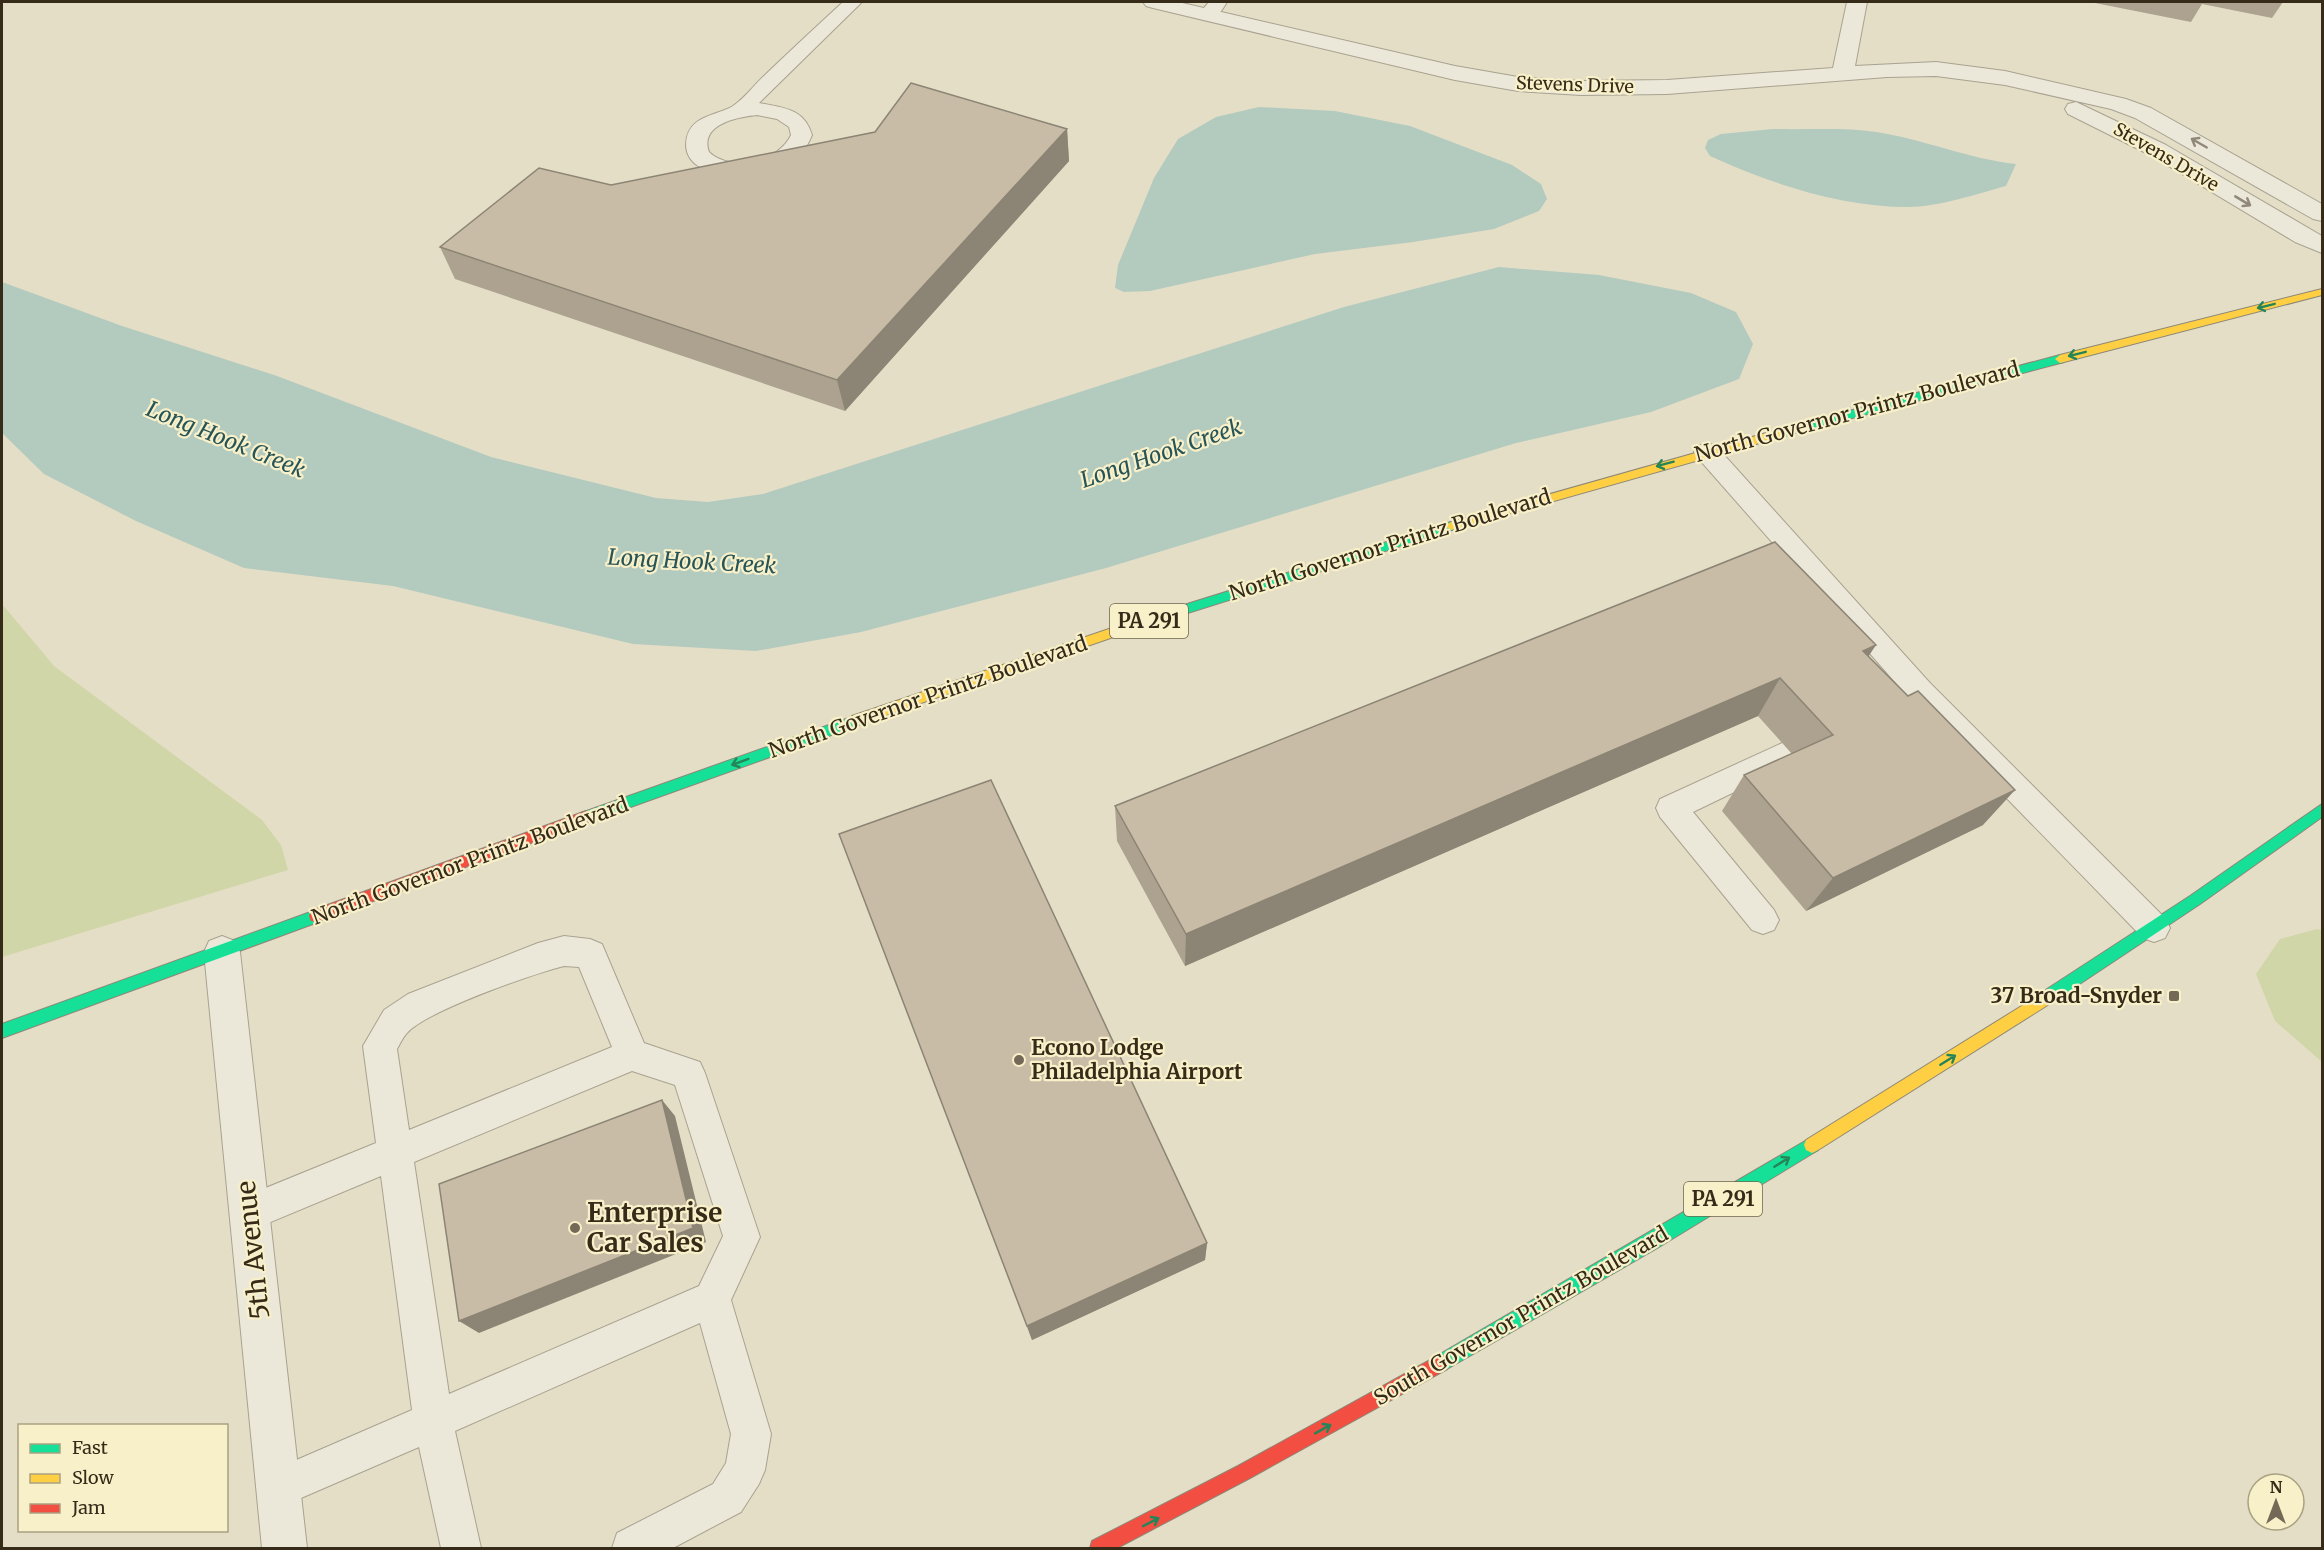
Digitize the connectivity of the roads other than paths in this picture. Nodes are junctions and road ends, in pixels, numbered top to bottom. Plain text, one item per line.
1 (853, 2) edge
2 (1153, 2) edge
3 (1857, 2) edge
4 (1213, 8) edge
5 (1843, 73) junction
6 (2005, 78) junction
7 (739, 111) junction
8 (2322, 214) edge
9 (2322, 245) edge
10 (2322, 292) edge
11 (1707, 452) junction
12 (1920, 691) junction
13 (1892, 703) edge
14 (1791, 751) edge
15 (2322, 810) edge
16 (1763, 920) dead end
17 (2154, 928) junction
18 (222, 952) junction
19 (2, 1031) edge
20 (632, 1055) junction
21 (396, 1153) junction
22 (249, 1213) junction
23 (712, 1299) junction
24 (434, 1420) junction
25 (278, 1488) junction
26 (285, 1548) edge
27 (461, 1548) edge
28 (632, 1548) edge
29 (1099, 1548) edge

1 - 7 lane
2 - 4 street, Stevens Drive
3 - 5 street
4 - 5 street, Stevens Drive
5 - 6 street, Stevens Drive
8 -> 6 street, Stevens Drive
6 -> 9 street, Stevens Drive
7 - 7 lane
10 -> 11 main road, North Governor Printz Boulevard / PA 291
11 - 12 lane
11 -> 18 main road, North Governor Printz Boulevard / PA 291
12 - 13 lane
12 - 17 lane
14 - 16 lane
15 - 17 main road, South Governor Printz Boulevard / PA 291
29 -> 17 main road, South Governor Printz Boulevard / PA 291
18 - 19 main road, North Governor Printz Boulevard / PA 291
18 - 22 street, 5th Avenue
20 - 21 lane
20 - 21 lane
20 - 23 lane
21 - 22 lane
21 - 24 lane
22 - 25 street, 5th Avenue
23 - 24 lane
23 - 28 lane
24 - 25 lane
24 - 27 lane
25 - 26 street, 5th Avenue

